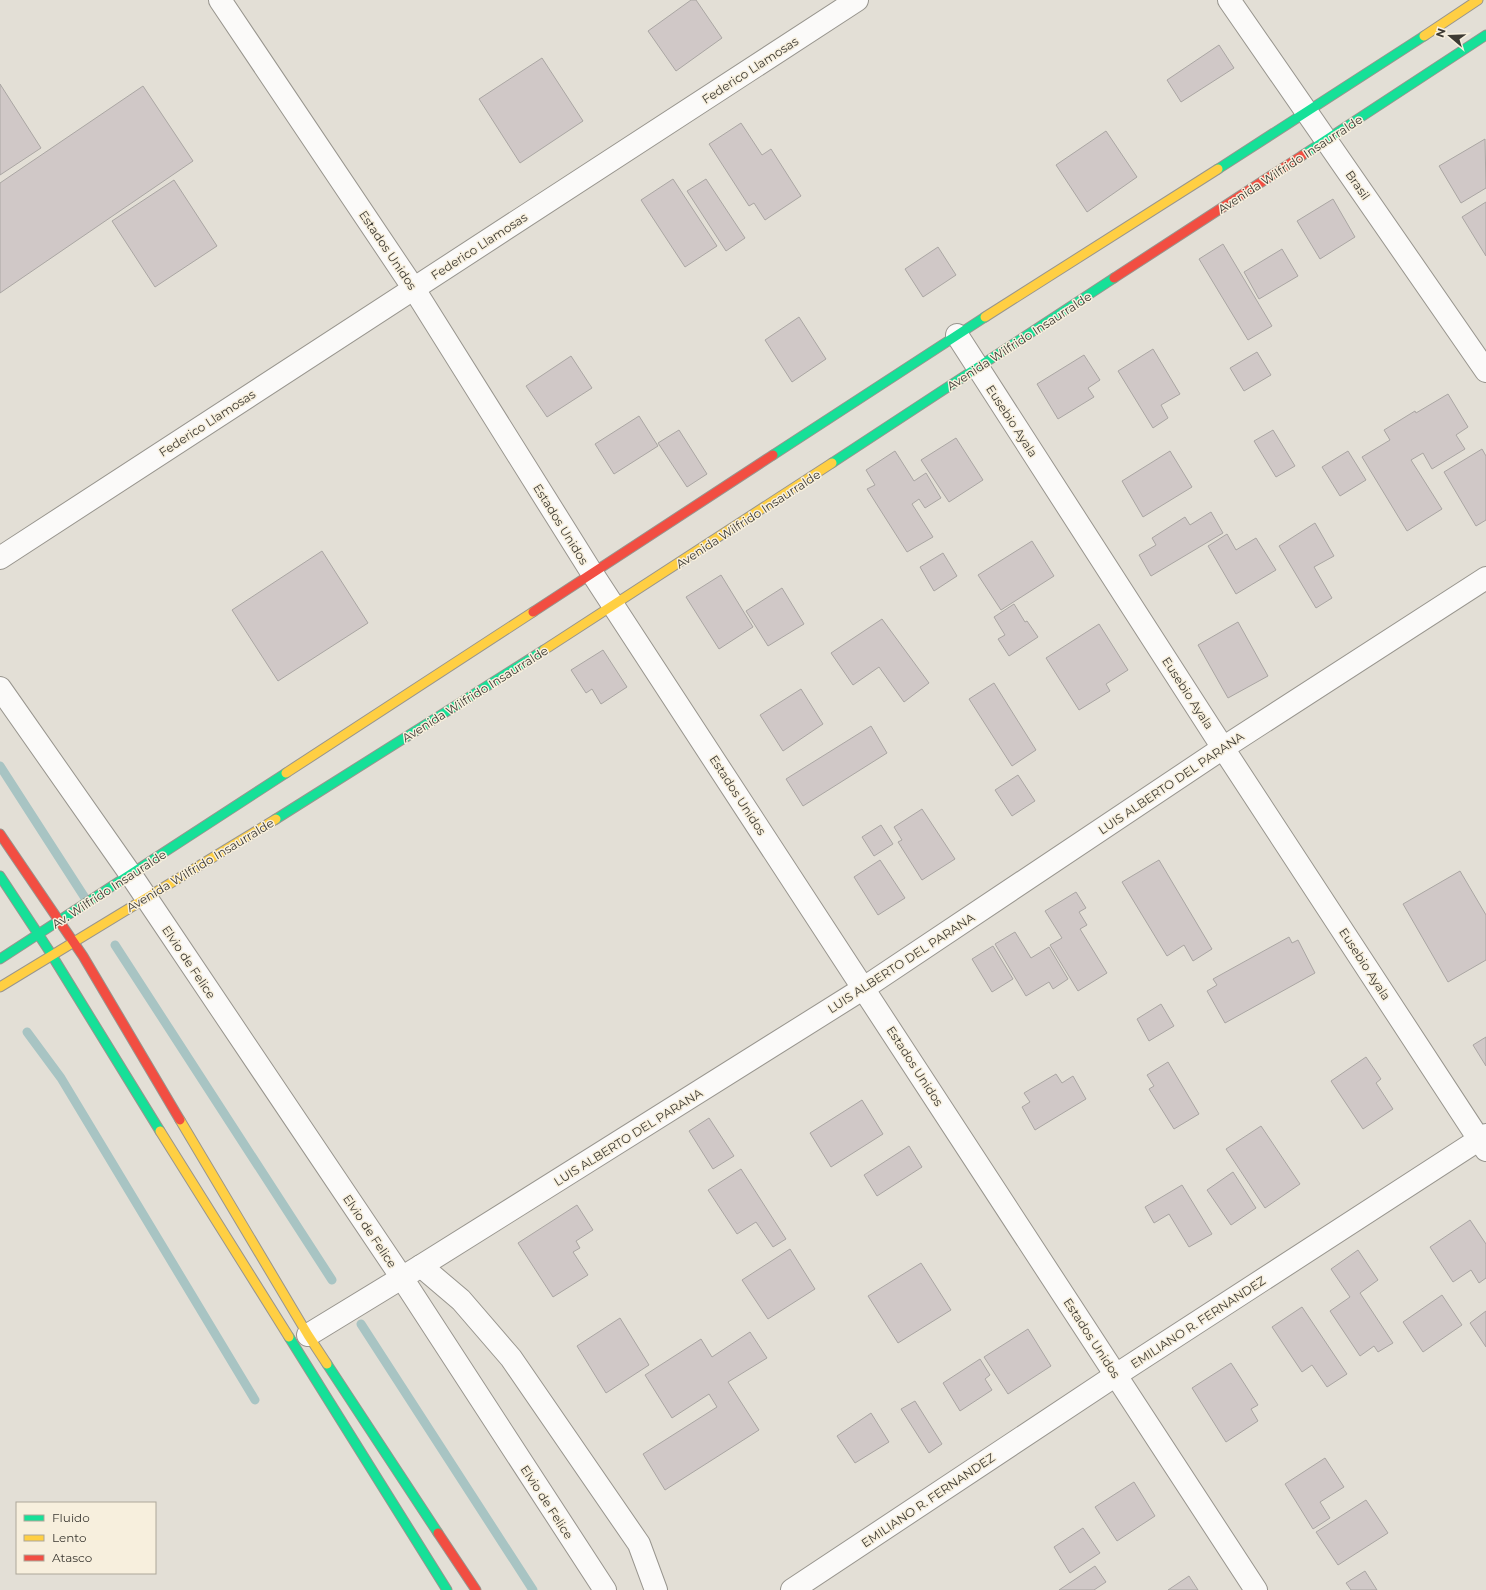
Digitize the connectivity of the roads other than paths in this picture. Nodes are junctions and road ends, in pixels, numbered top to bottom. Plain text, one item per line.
1 (220, 0) edge
2 (857, 0) edge
3 (1229, 0) edge
4 (1478, 0) edge
5 (1486, 35) edge
6 (1308, 112) junction
7 (1327, 140) junction
8 (414, 289) junction
9 (957, 335) junction
10 (978, 368) junction
11 (1486, 371) edge
12 (0, 558) edge
13 (592, 572) junction
14 (1486, 578) edge
15 (614, 606) junction
16 (0, 688) edge
17 (1223, 748) junction
18 (0, 834) edge
19 (131, 874) junction
20 (0, 876) edge
21 (147, 898) junction
22 (60, 921) junction
23 (39, 934) junction
24 (74, 942) junction
25 (52, 955) junction
26 (0, 959) edge
27 (0, 987) edge
28 (864, 988) junction
29 (1484, 1142) edge
30 (421, 1266) junction
31 (402, 1278) junction
32 (308, 1335) junction
33 (1116, 1375) junction
34 (447, 1590) edge
35 (476, 1590) edge
36 (605, 1590) edge
37 (656, 1590) edge
38 (792, 1590) edge
39 (1256, 1590) edge

1 - 8 street, Estados Unidos
2 - 8 street, Federico Llamosas
3 - 6 street, Brasil
4 - 6 main road
5 - 7 main road, Avenida Wilfrido Insaurralde
6 - 7 street, Brasil
6 - 9 main road
7 - 10 main road, Avenida Wilfrido Insaurralde
7 - 11 street, Brasil
8 - 12 street, Federico Llamosas
8 - 13 street, Estados Unidos
9 - 10 street, Eusebio Ayala
9 - 13 main road
10 - 15 main road, Avenida Wilfrido Insaurralde
10 - 17 street, Eusebio Ayala
13 - 15 street, Estados Unidos
13 - 19 main road, Av. Wilfrido Insauralde
14 - 17 street, LUIS ALBERTO DEL PARANA
15 - 21 main road, Avenida Wilfrido Insaurralde
15 - 28 street, Estados Unidos
16 - 19 street, Elvio de Felice
17 - 28 street, LUIS ALBERTO DEL PARANA
17 - 29 street, Eusebio Ayala
18 - 22 main road
19 - 21 street, Elvio de Felice
19 - 22 main road, Av. Wilfrido Insauralde
20 - 23 main road
21 - 24 main road, Avenida Wilfrido Insaurralde
21 - 31 street, Elvio de Felice
22 - 23 main road, Av. Wilfrido Insauralde
22 - 24 main road
23 - 25 main road
23 - 26 main road, Av. Wilfrido Insauralde
24 - 25 main road, Avenida Wilfrido Insaurralde
24 - 32 main road
25 - 27 main road, Avenida Wilfrido Insaurralde
25 - 34 main road
28 - 30 street, LUIS ALBERTO DEL PARANA
28 - 33 street, Estados Unidos
29 - 33 street, EMILIANO R. FERNANDEZ
30 - 31 street, LUIS ALBERTO DEL PARANA
30 - 37 street
31 - 32 street, LUIS ALBERTO DEL PARANA
31 - 36 street, Elvio de Felice
32 - 35 main road
33 - 38 street, EMILIANO R. FERNANDEZ
33 - 39 street, Estados Unidos

